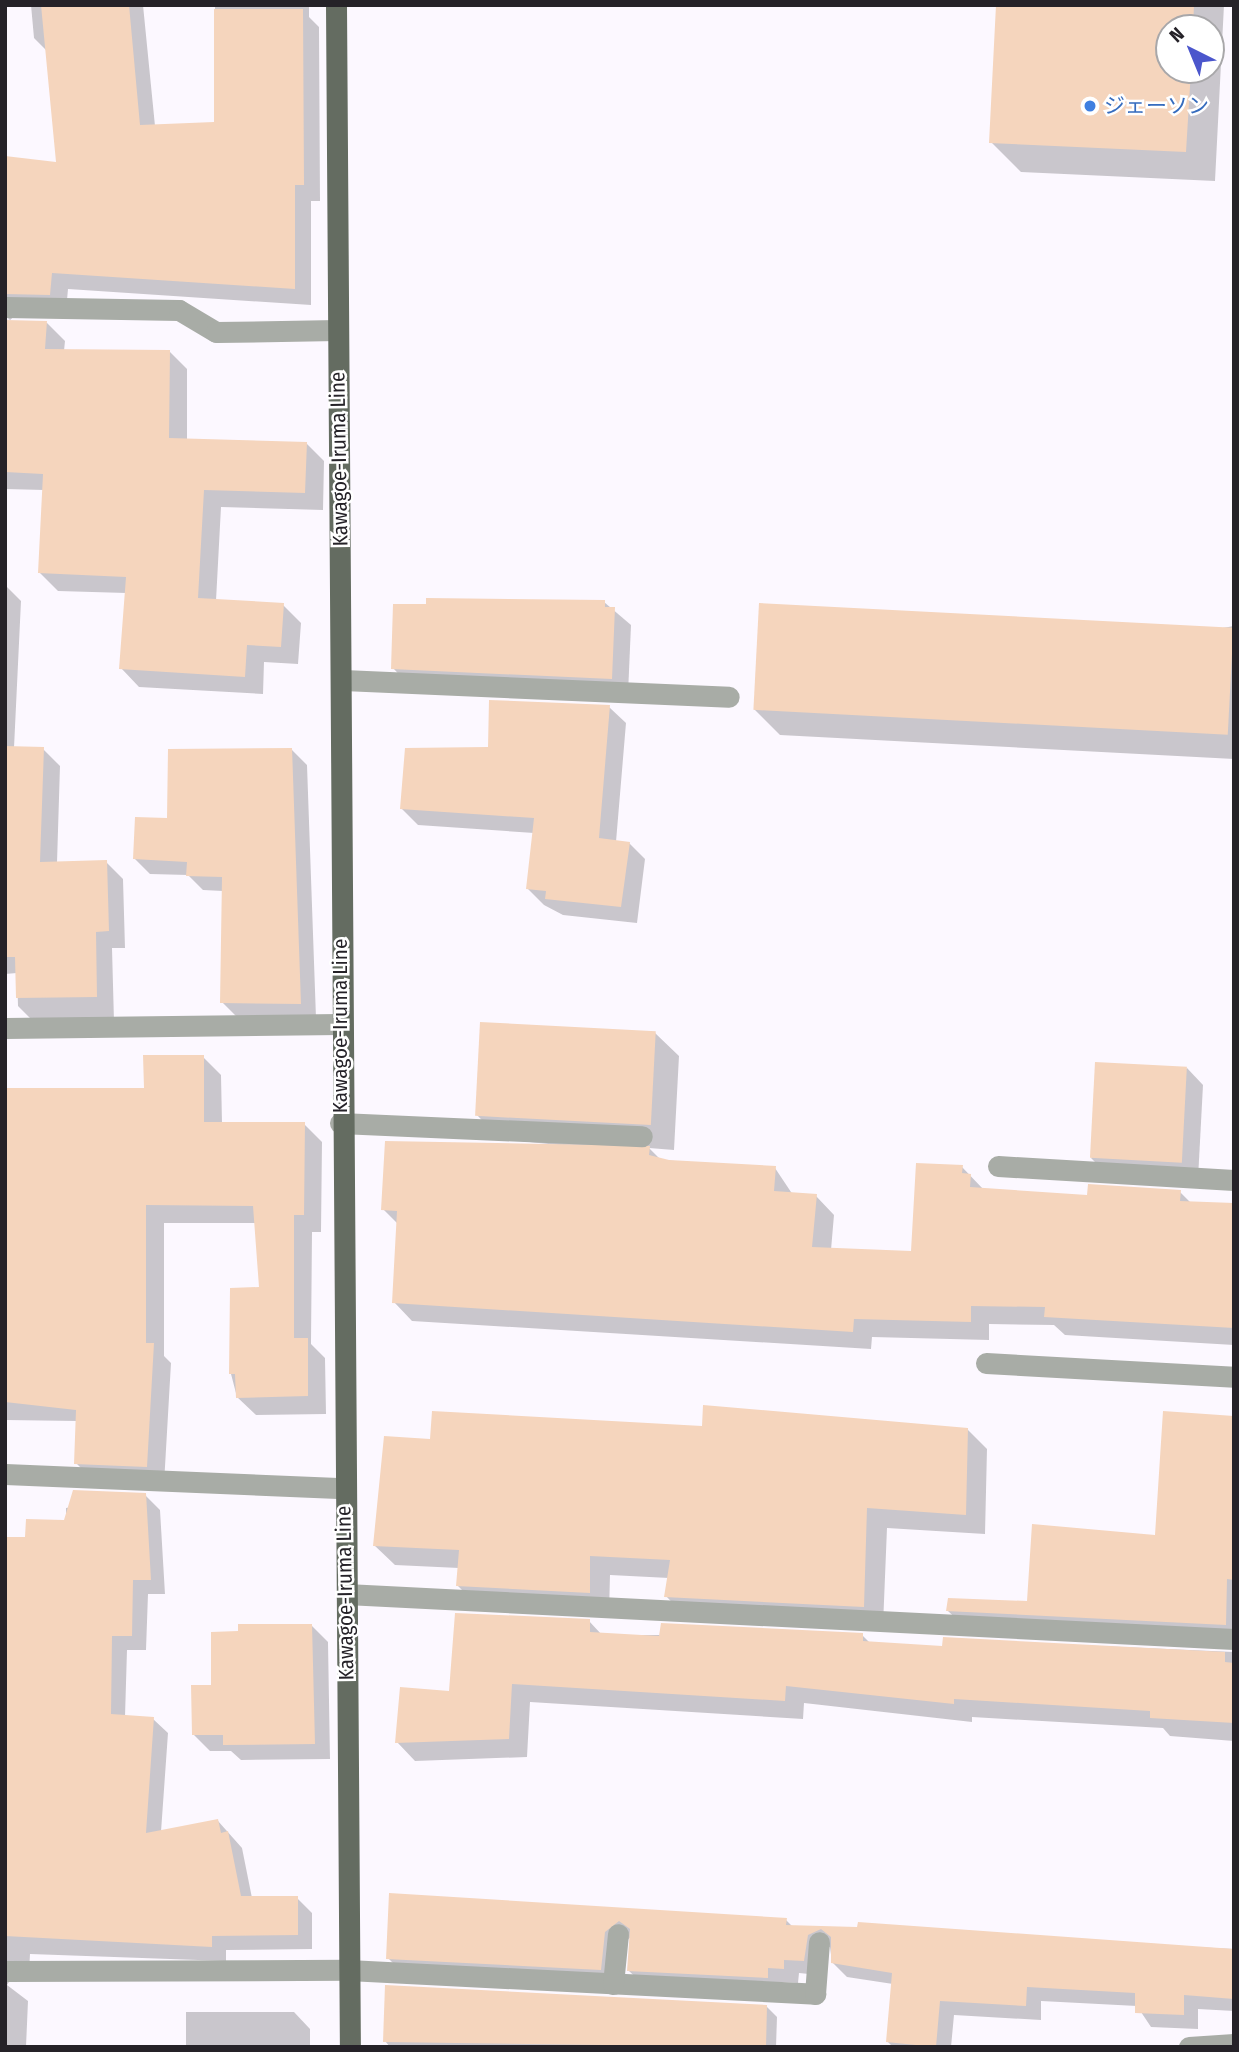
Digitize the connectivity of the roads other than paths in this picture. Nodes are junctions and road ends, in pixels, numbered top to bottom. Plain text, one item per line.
1 (336, 5) edge
2 (5, 307) edge
3 (337, 330) junction
4 (343, 680) junction
5 (729, 697) dead end
6 (340, 1024) junction
7 (5, 1028) edge
8 (340, 1122) junction
9 (642, 1136) dead end
10 (998, 1166) dead end
11 (1234, 1180) edge
12 (986, 1363) dead end
13 (1234, 1377) edge
14 (5, 1474) edge
15 (344, 1488) junction
16 (346, 1594) junction
17 (1234, 1639) edge
18 (618, 1934) dead end
19 (819, 1942) dead end
20 (348, 1970) junction
21 (5, 1971) edge
22 (613, 1984) junction
23 (1234, 2044) edge
24 (350, 2047) edge
25 (1189, 2047) edge

1 - 3 main road, Kawagoe-Iruma Line
2 - 3 street
3 - 4 main road, Kawagoe-Iruma Line
4 - 5 street
4 - 6 main road, Kawagoe-Iruma Line
6 - 7 street
6 - 8 main road, Kawagoe-Iruma Line
8 - 9 street
8 - 15 main road, Kawagoe-Iruma Line
10 - 11 street
12 - 13 street
14 - 15 street
15 - 16 main road, Kawagoe-Iruma Line
16 - 17 street
16 - 20 main road, Kawagoe-Iruma Line
18 - 22 street
19 - 22 street
20 - 21 street
20 - 22 street
20 - 24 main road, Kawagoe-Iruma Line
23 - 25 street

